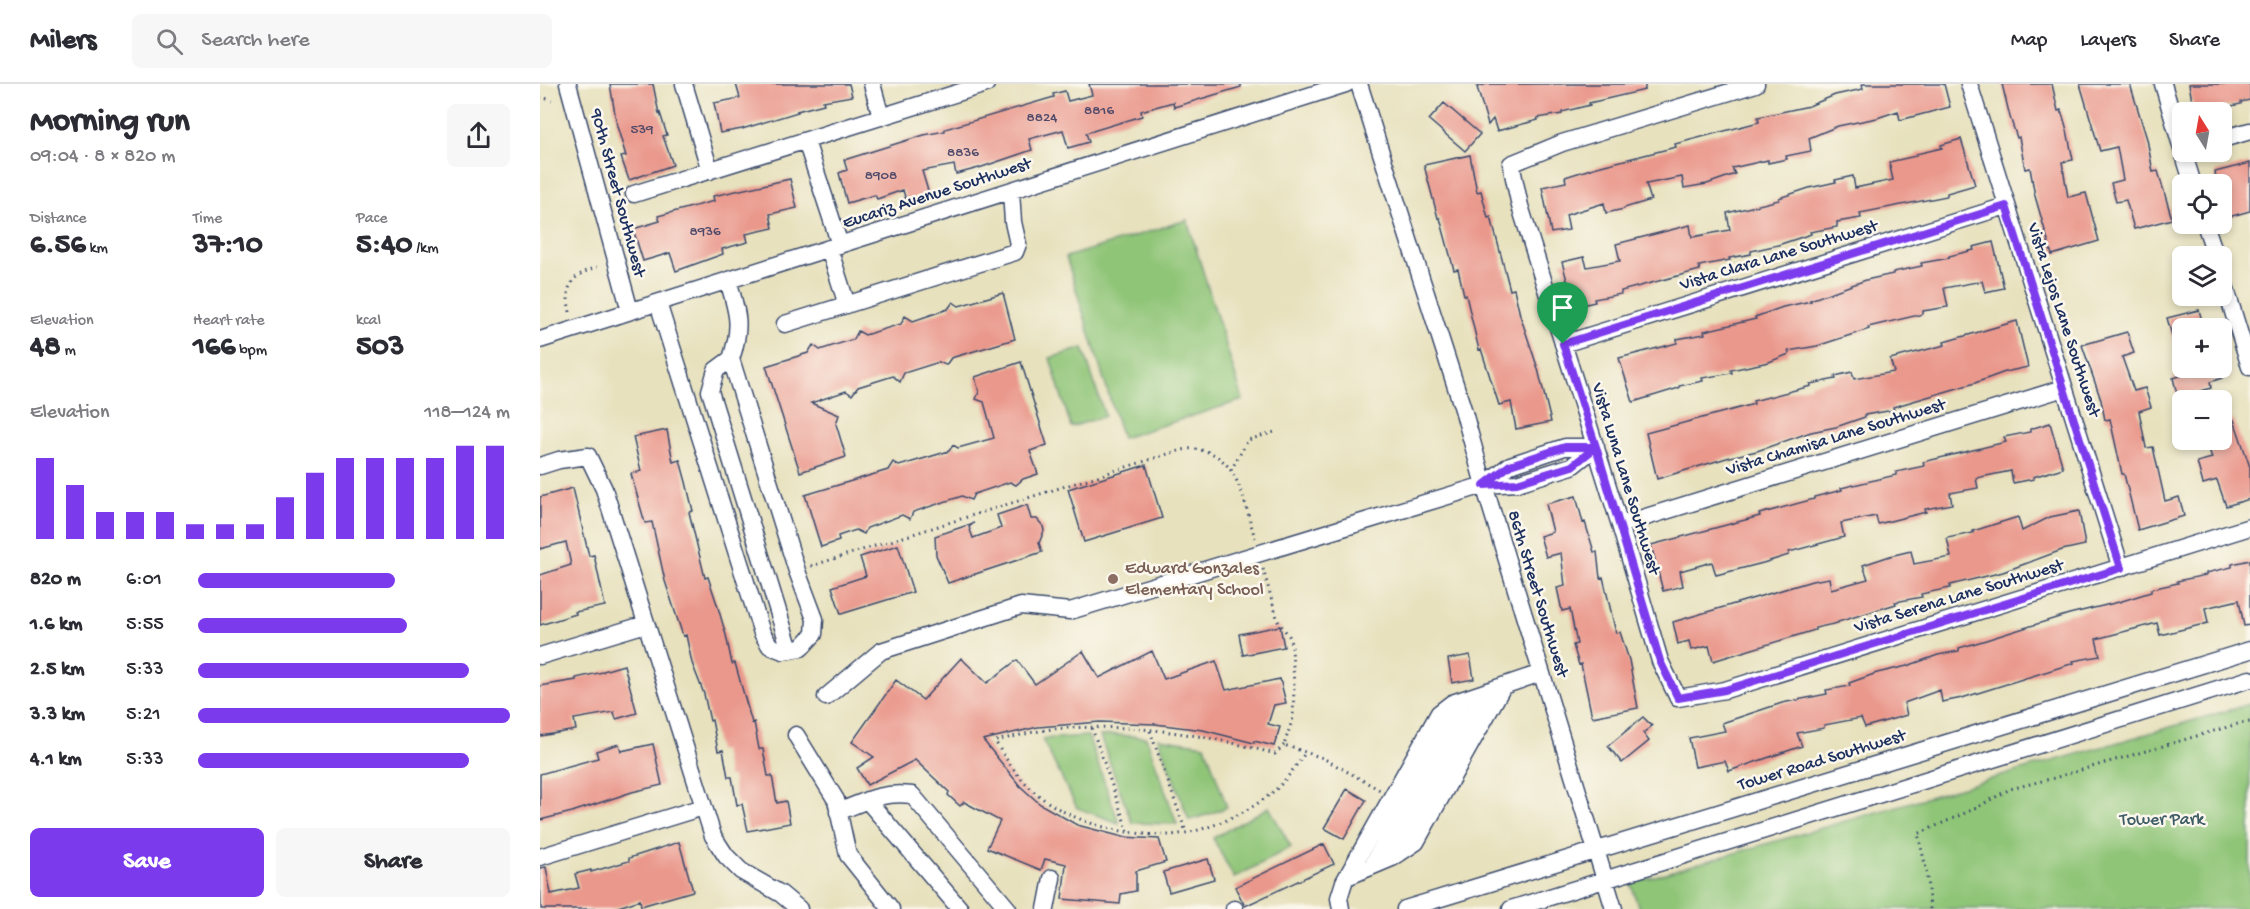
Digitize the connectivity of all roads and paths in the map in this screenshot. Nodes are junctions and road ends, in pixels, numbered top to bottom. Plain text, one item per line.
1 (568, 84) edge
2 (684, 84) edge
3 (872, 84) edge
4 (986, 84) edge
5 (1346, 84) edge
6 (1359, 84) edge
7 (1756, 84) edge
8 (1969, 84) edge
9 (2163, 84) edge
10 (540, 97) edge
11 (552, 100) dead end
12 (2172, 114) edge
13 (881, 117) junction
14 (2250, 130) edge
15 (2232, 136) edge
16 (806, 141) junction
17 (710, 171) junction
18 (1011, 191) junction
19 (634, 194) dead end
20 (2006, 206) junction
21 (835, 247) junction
22 (597, 267) dead end
23 (728, 280) junction
24 (2232, 301) edge
25 (658, 303) junction
26 (847, 305) junction
27 (630, 311) junction
28 (570, 312) dead end
29 (785, 324) dead end
30 (2244, 331) edge
31 (540, 340) edge
32 (1563, 344) junction
33 (731, 360) junction
34 (2250, 367) edge
35 (2064, 388) junction
36 (1278, 431) dead end
37 (1596, 447) junction
38 (540, 466) edge
39 (1231, 470) junction
40 (1484, 485) junction
41 (1620, 525) junction
42 (2250, 527) edge
43 (1256, 543) dead end
44 (1261, 561) dead end
45 (811, 566) dead end
46 (2121, 568) junction
47 (646, 624) junction
48 (790, 650) junction
49 (2250, 650) edge
50 (540, 656) edge
51 (1541, 674) junction
52 (2250, 679) edge
53 (1495, 689) junction
54 (826, 697) dead end
55 (1678, 698) joint
56 (1464, 699) junction
57 (2250, 722) edge
58 (1092, 728) junction
59 (1150, 730) junction
60 (796, 735) dead end
61 (1284, 745) junction
62 (1306, 752) junction
63 (1383, 792) dead end
64 (867, 800) junction
65 (703, 807) junction
66 (838, 812) junction
67 (1128, 832) junction
68 (1186, 832) junction
69 (1595, 851) junction
70 (540, 857) edge
71 (1371, 867) junction
72 (1347, 877) junction
73 (1052, 878) dead end
74 (1605, 880) junction
75 (799, 909) edge
76 (891, 909) edge
77 (960, 909) edge
78 (1008, 909) edge
79 (1046, 909) edge
80 (1341, 909) edge
81 (1405, 909) edge
82 (1511, 909) edge
83 (1614, 909) edge
84 (1930, 909) edge

1 - 27 street, 90th Street Southwest
2 - 17 street
3 - 13 street
4 - 13 street
5 - 18 street, Eucariz Avenue Southwest
6 - 40 street, 86th Street Southwest
7 - 32 street, Vista Luna Lane Southwest
8 - 20 street, Vista Lejos Lane Southwest
9 - 12 street
10 - 11 path
13 - 16 street
14 - 15 street
16 - 17 street
16 - 21 street
17 - 19 street
18 - 21 street, Eucariz Avenue Southwest
18 - 26 street
20 - 32 street, Vista Clara Lane Southwest
20 - 35 street, Vista Lejos Lane Southwest
21 - 23 street, Eucariz Avenue Southwest
21 - 26 street
22 - 28 path
23 - 25 street, Eucariz Avenue Southwest
23 - 33 street
24 - 30 street
25 - 27 street, Eucariz Avenue Southwest
25 - 48 street
26 - 29 street
27 - 31 street, Eucariz Avenue Southwest
30 - 34 street
32 - 37 street, Vista Luna Lane Southwest
33 - 48 street
33 - 48 street
35 - 41 street, Vista Chamisa Lane Southwest
35 - 46 street, Vista Lejos Lane Southwest
36 - 39 path
37 - 40 street
37 - 41 street, Vista Luna Lane Southwest
38 - 47 street
39 - 43 path
39 - 45 path
40 - 51 street, 86th Street Southwest
40 - 54 street
41 - 55 street, Vista Luna Lane Southwest
42 - 46 street, Vista Serena Lane Southwest
44 - 61 path
46 - 55 street, Vista Serena Lane Southwest
47 - 50 street
47 - 65 street
49 - 69 street, Tower Road Southwest
51 - 53 street
51 - 69 street, 86th Street Southwest
52 - 74 street
53 - 56 street
53 - 71 street
56 - 71 street
56 - 72 street
57 - 84 path
58 - 59 path
58 - 67 path
58 - 67 path
59 - 61 path
59 - 68 path
60 - 66 street
61 - 62 path
62 - 63 path
62 - 68 path
64 - 66 street
64 - 77 street
64 - 78 street
65 - 70 street
65 - 75 street
66 - 76 street
67 - 68 path
69 - 74 street, 86th Street Southwest
69 - 81 street, Tower Road Southwest
71 - 72 street
72 - 80 street
73 - 79 street
74 - 82 street
74 - 83 street, 86th Street Southwest

